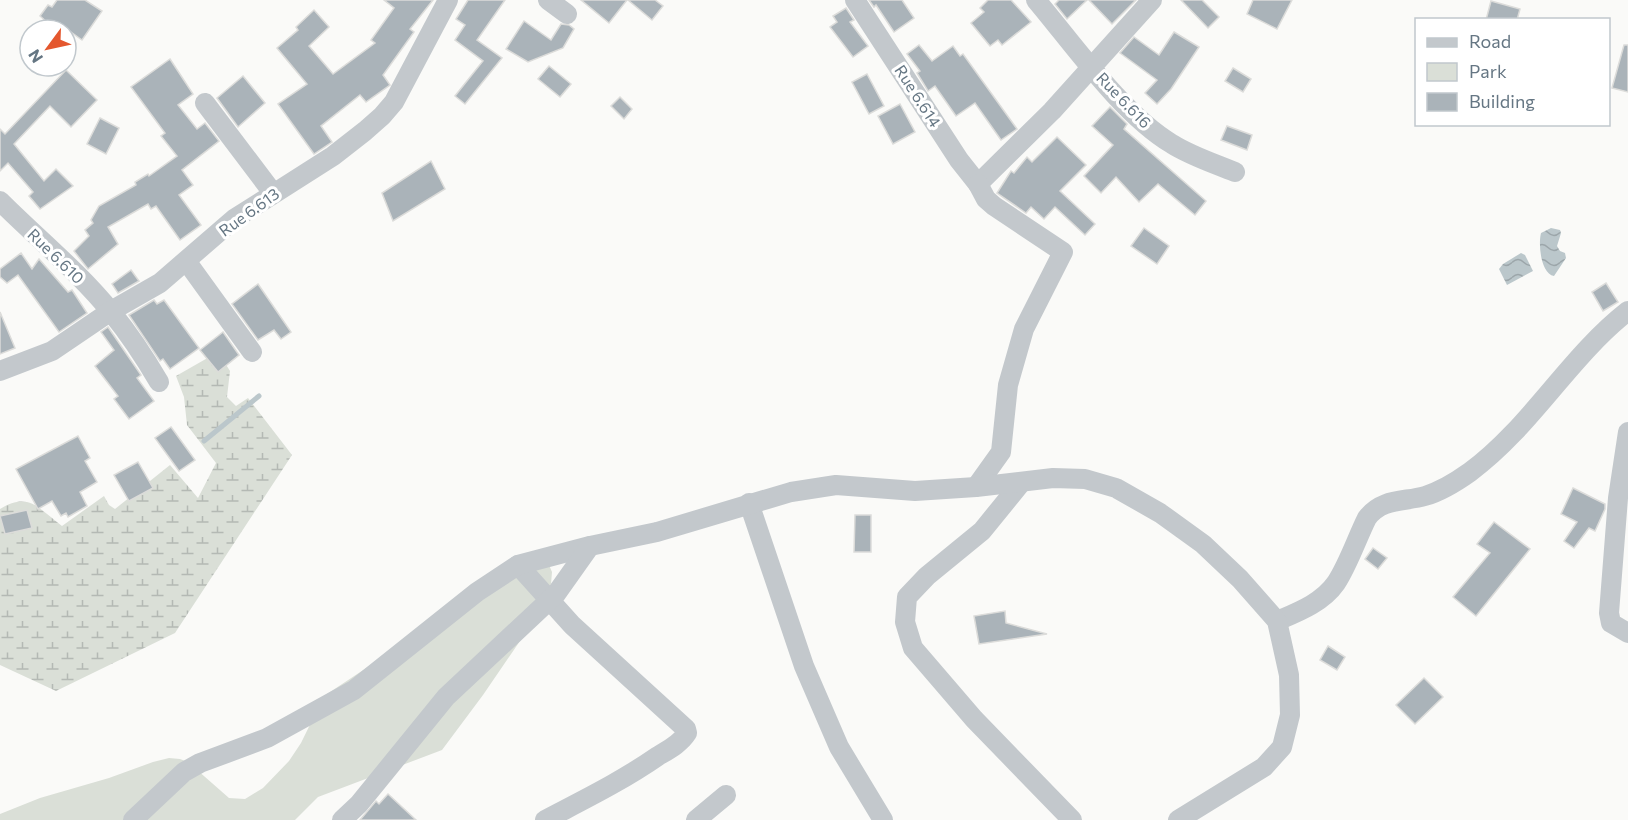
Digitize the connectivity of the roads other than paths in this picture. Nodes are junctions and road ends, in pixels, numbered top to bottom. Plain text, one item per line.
1 (448, 0) edge
2 (548, 0) edge
3 (855, 0) edge
4 (1036, 0) edge
5 (1152, 0) edge
6 (567, 14) dead end
7 (1092, 66) junction
8 (205, 103) dead end
9 (1235, 172) dead end
10 (981, 181) junction
11 (273, 193) junction
12 (0, 201) edge
13 (187, 262) junction
14 (111, 311) junction
15 (1628, 311) edge
16 (252, 352) dead end
17 (0, 371) edge
18 (159, 382) dead end
19 (1628, 432) edge
20 (1021, 483) junction
21 (976, 487) junction
22 (749, 503) junction
23 (590, 546) junction
24 (518, 565) junction
25 (549, 600) junction
26 (1277, 621) junction
27 (1628, 633) edge
28 (726, 795) dead end
29 (134, 820) edge
30 (342, 820) edge
31 (545, 820) edge
32 (696, 820) edge
33 (883, 820) edge
34 (1072, 820) edge
35 (1179, 820) edge

1 - 11 street, Rue 6.613
2 - 6 street
3 - 10 street, Rue 6.614
4 - 7 street, Rue 6.616
5 - 7 street
7 - 9 street, Rue 6.616
7 - 10 street
8 - 11 street
10 - 21 street, Rue 6.614
11 - 13 street, Rue 6.613
12 - 14 street, Rue 6.610
13 - 14 street, Rue 6.613
13 - 16 street
14 - 17 street, Rue 6.613
14 - 18 street, Rue 6.610
15 - 26 street
19 - 27 street
20 - 21 street
20 - 26 street
20 - 34 street
21 - 22 street
22 - 23 street
22 - 33 street
23 - 24 street
23 - 25 street
24 - 25 street
24 - 29 street
25 - 30 street
25 - 31 street
26 - 35 street
28 - 32 street

